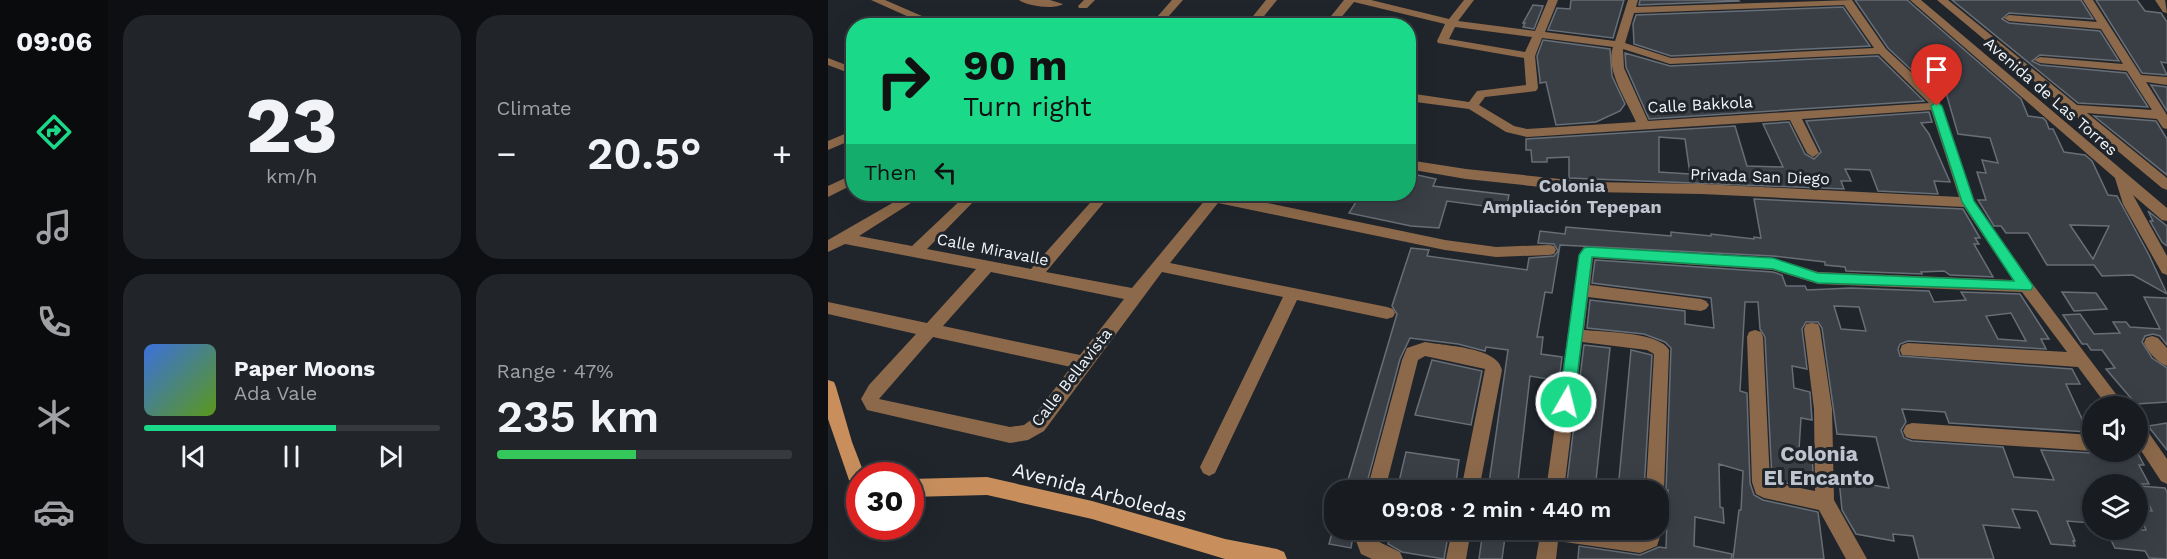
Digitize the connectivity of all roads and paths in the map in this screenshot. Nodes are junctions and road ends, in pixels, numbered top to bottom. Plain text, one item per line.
1 (876, 0) edge
2 (1024, 0) edge
3 (1178, 0) edge
4 (1272, 0) edge
5 (1350, 0) edge
6 (1357, 0) edge
7 (1469, 0) edge
8 (1553, 0) edge
9 (1915, 0) edge
10 (1941, 0) edge
11 (2088, 0) edge
12 (2160, 0) edge
13 (1847, 1) edge
14 (1058, 4) dead end
15 (1632, 5) edge
16 (2167, 10) edge
17 (920, 18) edge
18 (1161, 18) edge
19 (1257, 18) edge
20 (1335, 18) edge
21 (2009, 18) dead end
22 (1452, 22) junction
23 (2104, 26) junction
24 (1540, 34) junction
25 (1617, 46) junction
26 (1882, 51) junction
27 (1528, 56) junction
28 (828, 60) edge
29 (2040, 60) dead end
30 (846, 68) edge
31 (2134, 73) junction
32 (2167, 81) edge
33 (1416, 98) edge
34 (1472, 106) junction
35 (1937, 106) junction
36 (2072, 108) junction
37 (1794, 115) junction
38 (2164, 120) edge
39 (1643, 124) junction
40 (846, 137) edge
41 (830, 143) edge
42 (1813, 153) dead end
43 (1416, 166) edge
44 (2120, 176) junction
45 (846, 182) edge
46 (2167, 185) edge
47 (828, 192) edge
48 (906, 201) edge
49 (968, 201) edge
50 (1099, 201) edge
51 (1212, 201) edge
52 (1239, 201) edge
53 (1968, 202) junction
54 (2167, 216) edge
55 (844, 238) junction
56 (828, 247) edge
57 (1549, 250) dead end
58 (915, 252) junction
59 (988, 266) junction
60 (1160, 266) junction
61 (2167, 269) edge
62 (1034, 275) junction
63 (2026, 286) junction
64 (1581, 290) junction
65 (1292, 294) junction
66 (1135, 296) junction
67 (1701, 305) dead end
68 (828, 308) edge
69 (1387, 313) dead end
70 (928, 329) junction
71 (1812, 329) dead end
72 (1575, 335) junction
73 (1755, 337) dead end
74 (2152, 343) dead end
75 (1908, 350) dead end
76 (2167, 359) edge
77 (2080, 360) junction
78 (1083, 363) junction
79 (828, 387) edge
80 (2109, 396) edge
81 (832, 420) edge
82 (1912, 431) dead end
83 (2082, 442) edge
84 (2148, 451) edge
85 (850, 462) edge
86 (1209, 467) dead end
87 (2167, 475) edge
88 (1379, 480) edge
89 (1472, 480) edge
90 (1556, 480) edge
91 (1656, 480) edge
92 (924, 488) edge
93 (1825, 502) junction
94 (1366, 540) edge
95 (1460, 540) edge
96 (1549, 540) edge
97 (1619, 540) edge
98 (1648, 540) edge
99 (1276, 559) edge
100 (1393, 559) edge
101 (1456, 559) edge
102 (1546, 559) edge
103 (1857, 559) edge

1 - 17 street
2 - 14 street
3 - 18 street
4 - 19 street
5 - 20 street
6 - 22 street
7 - 22 street
8 - 24 street
9 - 44 street, Avenida de Las Torres
10 - 36 street, Avenida de Las Torres
11 - 23 street
12 - 16 street
13 - 15 street
13 - 26 street
15 - 25 street
21 - 23 street
22 - 24 street
22 - 27 street
23 - 31 street
24 - 25 street
24 - 27 street
25 - 26 street
25 - 39 street
26 - 35 street
27 - 34 street
28 - 30 street
29 - 31 street
31 - 32 street
31 - 38 street
33 - 34 street
34 - 39 street, Calle Bakkola
35 - 37 street, Calle Bakkola
35 - 53 street
36 - 38 street
36 - 46 street, Avenida de Las Torres
37 - 39 street, Calle Bakkola
37 - 42 street
40 - 41 street
43 - 53 street, Privada San Diego
44 - 54 street, Avenida de Las Torres
44 - 61 street
45 - 47 street
48 - 55 street
49 - 58 street
50 - 62 street
51 - 60 street, Calle Bellavista
52 - 57 street
53 - 63 street
55 - 56 street
55 - 58 street, Calle Miravalle
58 - 59 street, Calle Miravalle
59 - 62 street, Calle Miravalle
59 - 70 street
60 - 65 street
60 - 66 street, Calle Bellavista
62 - 66 street, Calle Miravalle
63 - 64 street
63 - 77 street
64 - 67 street
64 - 72 street
65 - 69 street
65 - 86 street
66 - 78 street, Calle Bellavista
68 - 70 street
70 - 78 street
70 - 78 street, Calle Bellavista
71 - 93 street
72 - 90 street
72 - 91 street
73 - 93 street
74 - 76 street
75 - 77 street
77 - 80 street
79 - 81 street
81 - 85 street
82 - 83 street
84 - 87 street
88 - 89 street
92 - 99 street, Avenida Arboledas
93 - 103 street
94 - 100 street
95 - 101 street
96 - 102 street
97 - 98 street

